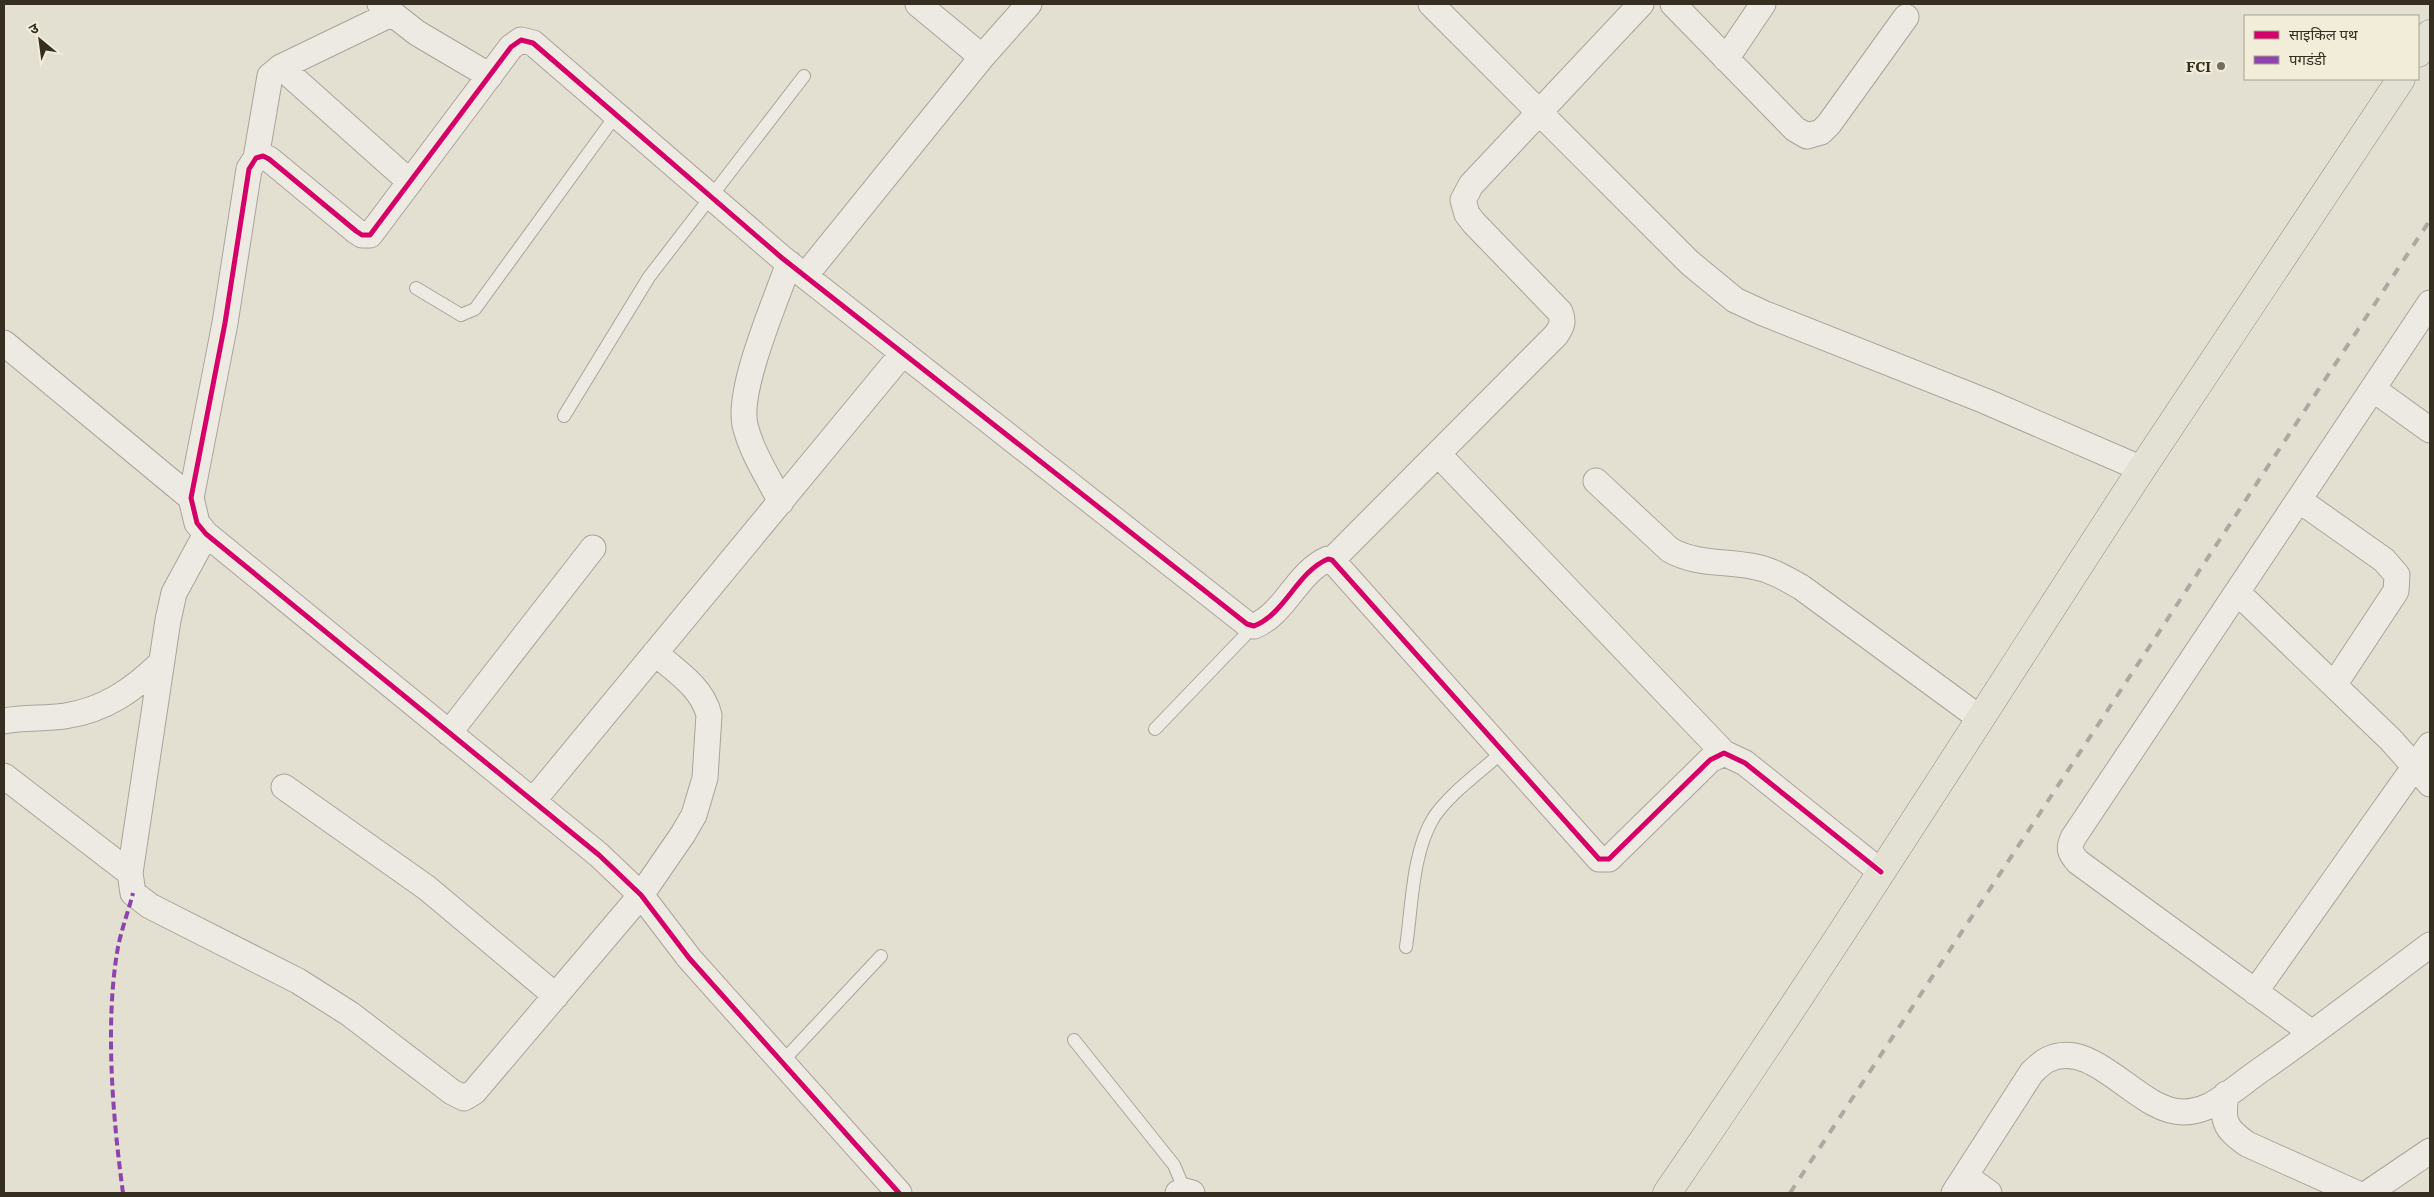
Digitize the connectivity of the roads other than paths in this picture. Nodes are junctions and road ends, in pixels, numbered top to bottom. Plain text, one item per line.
1 (918, 4) edge
2 (1029, 4) edge
3 (1431, 4) edge
4 (1642, 4) edge
5 (1673, 4) edge
6 (1763, 4) edge
7 (386, 9) edge
8 (1906, 17) dead end
9 (2430, 34) edge
10 (2419, 51) edge
11 (982, 57) junction
12 (1726, 59) junction
13 (281, 67) junction
14 (490, 76) junction
15 (804, 76) dead end
16 (2400, 80) edge
17 (1539, 113) junction
18 (616, 115) junction
19 (256, 158) junction
20 (410, 182) junction
21 (711, 197) junction
22 (797, 269) junction
23 (416, 288) dead end
24 (2430, 303) edge
25 (4, 343) edge
26 (903, 353) junction
27 (2373, 388) junction
28 (564, 416) dead end
29 (2430, 430) edge
30 (1438, 454) junction
31 (2142, 469) junction
32 (1596, 480) dead end
33 (191, 498) junction
34 (2299, 500) junction
35 (780, 502) junction
36 (206, 534) junction
37 (593, 548) dead end
38 (1332, 560) junction
39 (2237, 592) junction
40 (1254, 626) junction
41 (655, 653) junction
42 (161, 663) junction
43 (2334, 685) junction
44 (1982, 719) junction
45 (4, 722) edge
46 (1155, 729) dead end
47 (449, 733) junction
48 (2430, 746) edge
49 (1503, 751) junction
50 (1724, 753) junction
51 (4, 776) edge
52 (2423, 776) edge
53 (284, 787) dead end
54 (533, 801) junction
55 (1881, 872) junction
56 (130, 873) junction
57 (641, 895) junction
58 (2430, 945) edge
59 (1406, 947) dead end
60 (881, 956) dead end
61 (2255, 992) junction
62 (556, 996) junction
63 (2312, 1033) junction
64 (1074, 1040) dead end
65 (781, 1063) junction
66 (2226, 1094) junction
67 (2430, 1151) edge
68 (1960, 1185) edge
69 (2319, 1186) edge
70 (1185, 1192) edge
71 (900, 1193) edge
72 (1667, 1193) edge
73 (1990, 1193) edge
74 (2356, 1193) edge
75 (2368, 1193) edge

1 - 11 street
2 - 11 street
3 - 17 street
4 - 17 street
5 - 12 street
6 - 12 street
7 - 13 street
7 - 14 street
8 - 12 street
9 - 10 main road
11 - 22 street
13 - 19 street
13 - 20 street
14 - 18 street
14 - 20 street
15 - 21 lane
16 - 31 main road
17 - 30 street
17 - 31 street
18 - 21 street
18 - 23 lane
19 - 20 street
19 - 33 street
21 - 22 street
21 - 28 lane
22 - 26 street
22 - 35 street
24 - 27 street
25 - 33 street
26 - 35 street
26 - 40 street
27 - 29 street
27 - 34 street
30 - 38 street
30 - 50 street
31 - 44 main road
32 - 44 street
33 - 36 street
34 - 39 street
34 - 43 street
35 - 41 street
36 - 42 street
36 - 47 street
37 - 47 street
38 - 40 street
38 - 49 street
39 - 43 street
39 - 61 street
40 - 46 lane
41 - 54 street
41 - 57 street
42 - 45 street
42 - 56 street
43 - 52 street
44 - 55 main road
47 - 54 street
48 - 52 street
49 - 50 street
49 - 59 lane
50 - 55 street
51 - 56 street
52 - 61 street
53 - 62 street
54 - 57 street
55 - 72 main road
56 - 62 street
57 - 62 street
57 - 65 street
58 - 63 street
60 - 65 lane
61 - 63 street
63 - 66 street
64 - 70 lane
65 - 71 street
66 - 68 street
66 - 69 street
67 - 75 street
68 - 73 street
69 - 74 street

